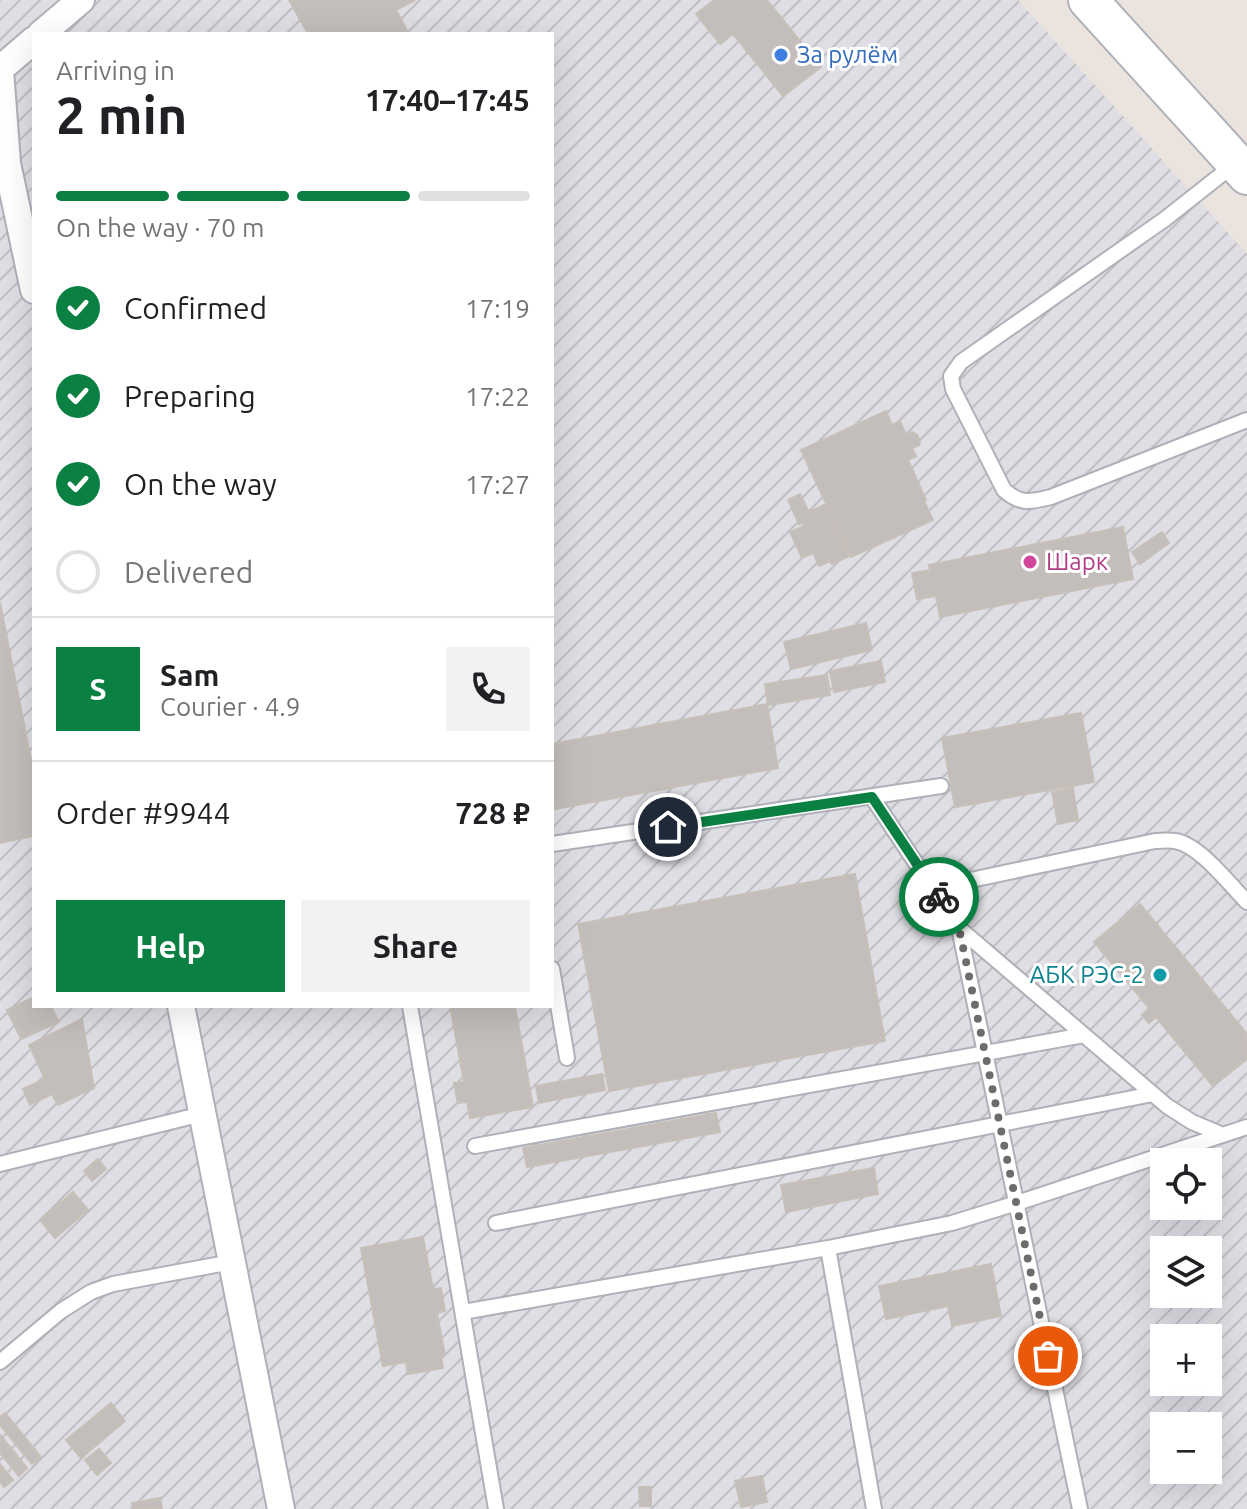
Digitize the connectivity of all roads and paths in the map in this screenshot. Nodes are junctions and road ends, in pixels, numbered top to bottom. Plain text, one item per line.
1 (81, 0) edge
2 (1088, 0) edge
3 (43, 32) edge
4 (32, 42) edge
5 (0, 70) edge
6 (1242, 169) edge
7 (32, 281) edge
8 (1247, 420) edge
9 (941, 786) dead end
10 (872, 797) junction
11 (554, 844) edge
12 (933, 888) junction
13 (1247, 902) edge
14 (959, 928) junction
15 (554, 981) edge
16 (181, 1008) edge
17 (410, 1008) edge
18 (1084, 1035) junction
19 (986, 1053) junction
20 (567, 1058) dead end
21 (1153, 1094) junction
22 (202, 1114) junction
23 (1000, 1124) junction
24 (1245, 1131) edge
25 (1223, 1135) junction
26 (475, 1146) dead end
27 (0, 1164) edge
28 (1017, 1203) junction
29 (496, 1223) dead end
30 (828, 1248) junction
31 (232, 1262) junction
32 (463, 1312) junction
33 (0, 1362) edge
34 (281, 1509) edge
35 (496, 1509) edge
36 (874, 1509) edge
37 (1080, 1509) edge

1 - 3 street
2 - 6 main road
4 - 5 street
5 - 7 street
6 - 8 lane
9 - 10 lane
10 - 11 lane
10 - 12 lane
12 - 13 lane
12 - 14 lane
14 - 18 lane
14 - 19 lane
15 - 20 lane
16 - 22 street
17 - 32 lane
18 - 19 lane
18 - 21 lane
19 - 23 lane
19 - 26 lane
21 - 23 lane
21 - 25 lane
22 - 27 lane
22 - 31 street
23 - 28 lane
23 - 29 lane
24 - 25 lane
25 - 28 lane
28 - 30 lane
28 - 37 lane
30 - 32 lane
30 - 36 lane
31 - 33 lane
31 - 34 street
32 - 35 lane

